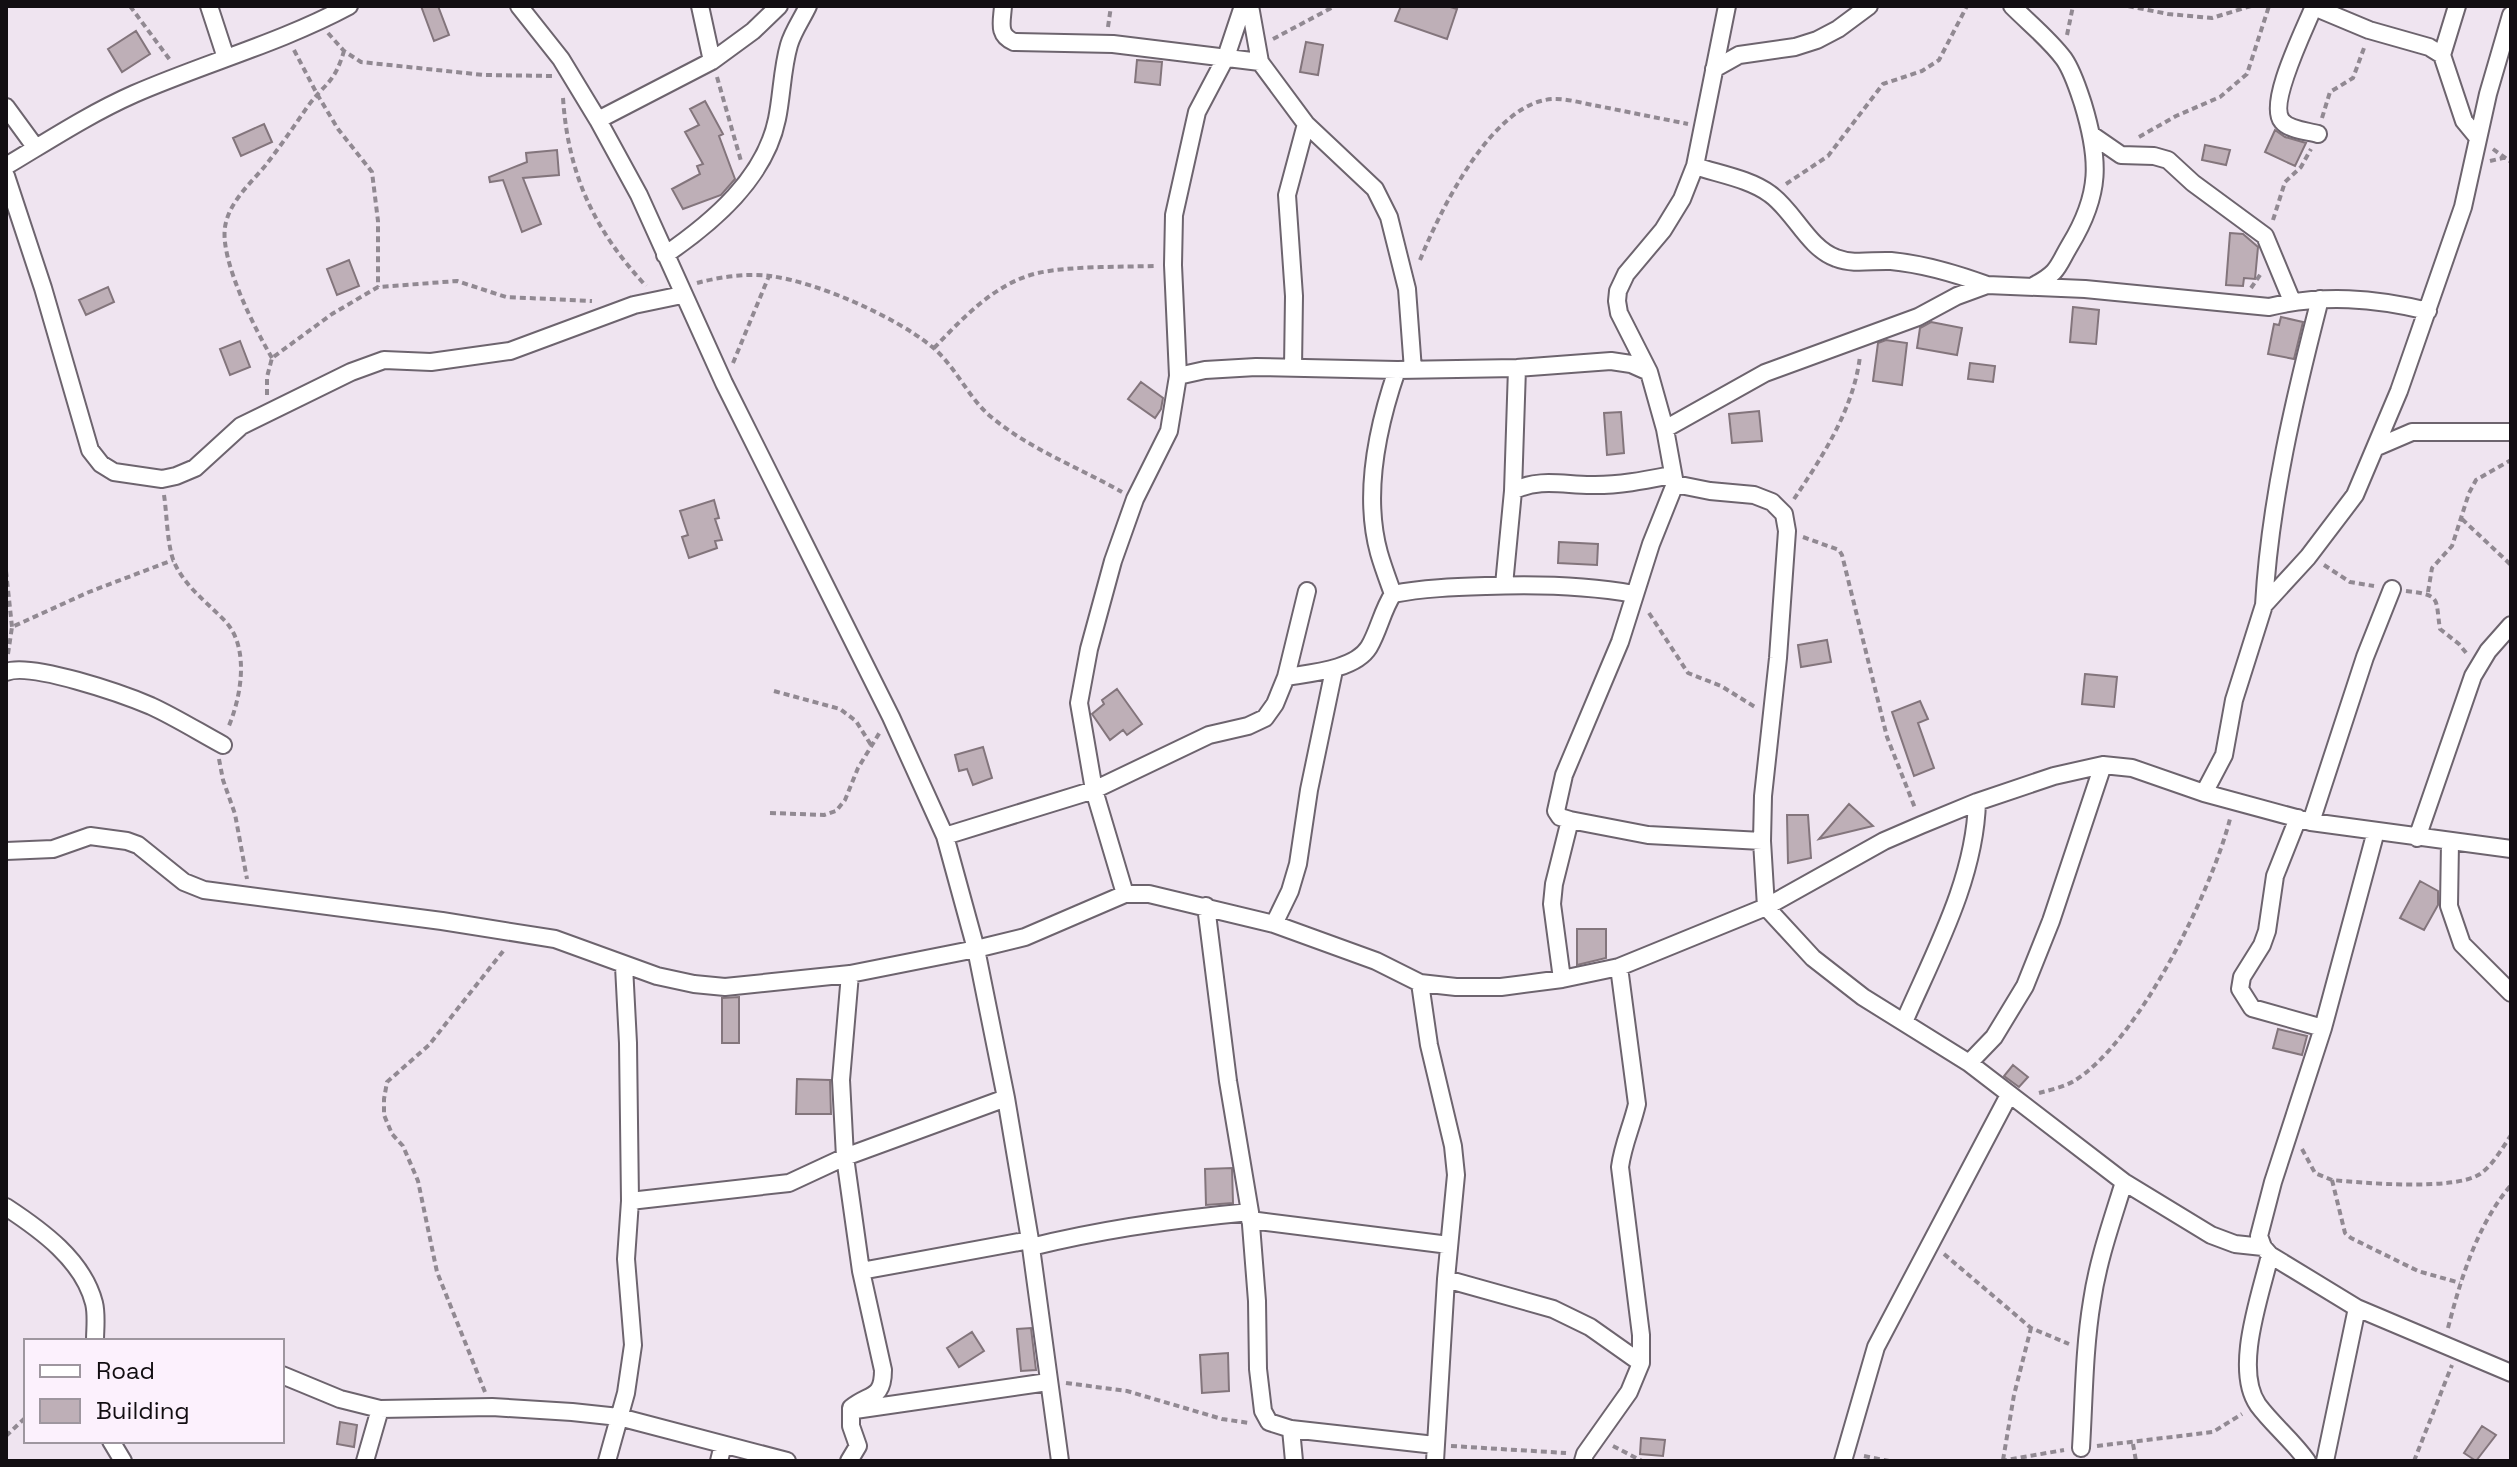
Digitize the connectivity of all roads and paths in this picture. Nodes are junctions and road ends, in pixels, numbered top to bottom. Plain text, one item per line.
1 (130, 6) edge
2 (209, 6) edge
3 (349, 6) edge
4 (519, 6) edge
5 (700, 6) edge
6 (779, 6) edge
7 (808, 6) edge
8 (1003, 6) edge
9 (1243, 6) edge
10 (1250, 6) edge
11 (1335, 6) edge
12 (1727, 6) edge
13 (1869, 6) edge
14 (1967, 6) edge
15 (2012, 6) edge
16 (2128, 6) edge
17 (2169, 6) edge
18 (2251, 6) edge
19 (2269, 6) edge
20 (2314, 6) edge
21 (2457, 6) edge
22 (2168, 14) junction
23 (2511, 15) edge
24 (318, 22) junction
25 (287, 35) junction
26 (344, 51) junction
27 (1258, 55) junction
28 (2442, 55) junction
29 (1226, 57) junction
30 (226, 58) junction
31 (561, 59) junction
32 (712, 61) junction
33 (1714, 69) junction
34 (178, 77) junction
35 (563, 90) dead end
36 (317, 94) junction
37 (6, 107) edge
38 (598, 120) junction
39 (1306, 124) junction
40 (1702, 127) junction
41 (2318, 134) dead end
42 (2092, 135) junction
43 (2478, 138) junction
44 (36, 148) junction
45 (2111, 149) junction
46 (6, 166) edge
47 (1695, 166) junction
48 (6, 176) edge
49 (748, 182) junction
50 (1770, 194) junction
51 (2271, 247) junction
52 (665, 255) junction
53 (1173, 265) junction
54 (769, 276) junction
55 (1987, 285) junction
56 (2035, 285) junction
57 (378, 287) junction
58 (1407, 289) junction
59 (681, 292) junction
60 (2320, 299) junction
61 (659, 300) junction
62 (2292, 301) junction
63 (2233, 304) junction
64 (634, 305) junction
65 (2428, 311) junction
66 (1862, 337) junction
67 (934, 348) junction
68 (272, 358) junction
69 (1293, 368) junction
70 (1517, 368) junction
71 (1405, 370) junction
72 (1649, 372) junction
73 (1178, 376) junction
74 (724, 383) junction
75 (268, 413) junction
76 (2388, 421) junction
77 (1665, 429) junction
78 (2412, 432) junction
79 (2511, 432) edge
80 (2377, 447) junction
81 (2511, 460) edge
82 (162, 479) junction
83 (1674, 480) junction
84 (1513, 491) junction
85 (1135, 499) junction
86 (2462, 519) junction
87 (1786, 522) junction
88 (173, 560) junction
89 (2511, 565) edge
90 (6, 571) edge
91 (1504, 585) junction
92 (2392, 589) dead end
93 (1307, 591) dead end
94 (2428, 593) dead end
95 (1393, 594) junction
96 (1634, 594) junction
97 (2264, 605) junction
98 (2511, 625) edge
99 (12, 627) junction
100 (1334, 670) junction
101 (7, 671) edge
102 (1286, 677) junction
103 (774, 691) dead end
104 (1771, 716) junction
105 (891, 717) junction
106 (223, 745) junction
107 (871, 745) junction
108 (2103, 765) junction
109 (1094, 790) junction
110 (2204, 793) junction
111 (2235, 801) junction
112 (1977, 802) junction
113 (770, 813) dead end
114 (1570, 820) junction
115 (2305, 820) junction
116 (1921, 825) junction
117 (2376, 831) junction
118 (945, 836) junction
119 (2417, 838) junction
120 (1762, 841) junction
121 (2450, 842) junction
122 (2511, 849) edge
123 (6, 851) edge
124 (1125, 894) junction
125 (250, 897) junction
126 (1206, 906) junction
127 (1766, 907) junction
128 (1274, 924) junction
129 (518, 932) junction
130 (976, 949) junction
131 (624, 966) junction
132 (1619, 967) junction
133 (850, 974) junction
134 (1562, 979) junction
135 (1420, 983) junction
136 (2511, 993) edge
137 (1904, 1022) junction
138 (2323, 1028) junction
139 (1969, 1063) junction
140 (2011, 1096) junction
141 (1006, 1098) junction
142 (2294, 1120) junction
143 (2511, 1135) edge
144 (845, 1157) junction
145 (2332, 1180) junction
146 (2124, 1182) junction
147 (2511, 1185) edge
148 (630, 1201) junction
149 (6, 1207) edge
150 (1250, 1216) junction
151 (1930, 1241) junction
152 (1031, 1243) junction
153 (1449, 1245) junction
154 (2266, 1251) junction
155 (861, 1271) junction
156 (1446, 1279) junction
157 (2460, 1283) junction
158 (2357, 1308) junction
159 (2031, 1328) junction
160 (95, 1339) edge
161 (2451, 1348) junction
162 (2086, 1350) junction
163 (1641, 1363) junction
164 (2511, 1373) edge
165 (284, 1376) edge
166 (1048, 1382) junction
167 (2257, 1404) junction
168 (492, 1407) junction
169 (380, 1409) junction
170 (850, 1411) junction
171 (619, 1417) junction
172 (24, 1419) edge
173 (1269, 1422) junction
174 (1291, 1429) junction
175 (6, 1436) edge
176 (1598, 1436) junction
177 (112, 1443) edge
178 (2133, 1443) junction
179 (2081, 1448) junction
180 (721, 1453) edge
181 (1435, 1453) edge
182 (1844, 1456) edge
183 (1584, 1458) edge
184 (123, 1461) edge
185 (365, 1461) edge
186 (607, 1461) edge
187 (787, 1461) edge
188 (849, 1461) edge
189 (1060, 1461) edge
190 (1294, 1461) edge
191 (1642, 1461) edge
192 (1889, 1461) edge
193 (2002, 1461) edge
194 (2136, 1461) edge
195 (2307, 1461) edge
196 (2325, 1461) edge
197 (2414, 1461) edge

1 - 34 path
2 - 30 street
3 - 24 street
4 - 31 street
5 - 32 street
6 - 32 street
7 - 49 street
8 - 29 street
9 - 29 street
10 - 27 street
11 - 27 path
12 - 33 street
13 - 33 street
14 - 50 path
15 - 42 street
16 - 22 path
17 - 22 path
18 - 22 path
19 - 45 path
20 - 28 street
20 - 41 street
21 - 28 street
23 - 43 street
24 - 25 street
24 - 26 path
25 - 30 street
25 - 36 path
26 - 31 path
26 - 36 path
27 - 29 street
27 - 39 street
28 - 43 street
29 - 53 street
30 - 34 street
31 - 38 street
32 - 38 street
32 - 49 path
33 - 40 street
34 - 44 street
35 - 61 path
36 - 57 path
36 - 68 path
37 - 44 street
38 - 52 street
39 - 58 street
39 - 69 street
40 - 47 street
40 - 58 path
42 - 45 street
42 - 56 street
43 - 65 street
44 - 46 street
45 - 51 street
47 - 50 street
47 - 72 street
48 - 82 street
49 - 52 street
50 - 55 street
51 - 62 street
51 - 63 path
52 - 59 street
53 - 67 path
53 - 73 street
54 - 59 path
54 - 67 path
54 - 74 path
55 - 56 street
55 - 66 street
56 - 63 street
57 - 64 path
57 - 68 path
58 - 71 street
59 - 61 street
59 - 74 street
60 - 62 street
60 - 65 street
60 - 97 street
61 - 64 street
62 - 63 street
64 - 75 street
65 - 76 street
66 - 77 street
66 - 87 path
67 - 85 path
68 - 75 path
69 - 71 street
69 - 73 street
70 - 71 street
70 - 72 street
70 - 84 street
71 - 95 street
72 - 77 street
73 - 85 street
74 - 105 street
75 - 82 street
76 - 78 street
76 - 80 street
77 - 83 street
78 - 79 street
78 - 80 street
80 - 97 street
81 - 86 path
82 - 88 path
83 - 84 street
83 - 87 street
83 - 96 street
84 - 91 street
85 - 109 street
86 - 89 path
86 - 94 path
87 - 104 street
87 - 116 path
88 - 99 path
88 - 106 path
90 - 99 path
91 - 95 street
91 - 96 street
92 - 115 street
93 - 102 street
95 - 100 street
96 - 104 path
96 - 114 street
97 - 110 street
98 - 119 street
99 - 101 path
100 - 102 street
100 - 128 street
101 - 106 street
102 - 109 street
103 - 107 path
104 - 120 street
105 - 107 path
105 - 118 street
106 - 125 path
107 - 113 path
108 - 110 street
108 - 112 street
108 - 139 street
109 - 118 street
109 - 124 street
110 - 111 street
111 - 115 street
111 - 140 path
112 - 116 street
112 - 137 street
114 - 120 street
114 - 134 street
115 - 117 street
115 - 138 street
116 - 127 street
117 - 119 street
117 - 138 street
118 - 130 street
119 - 121 street
120 - 127 street
121 - 122 street
121 - 136 street
123 - 125 street
124 - 126 street
124 - 130 street
125 - 129 street
126 - 128 street
126 - 150 street
127 - 132 street
127 - 137 street
128 - 135 street
129 - 131 street
129 - 168 path
130 - 133 street
130 - 141 street
131 - 133 street
131 - 148 street
132 - 134 street
132 - 163 street
133 - 144 street
134 - 135 street
135 - 153 street
137 - 139 street
138 - 142 street
139 - 140 street
140 - 146 street
140 - 151 street
141 - 144 street
141 - 152 street
142 - 145 path
142 - 154 street
143 - 145 path
144 - 148 street
144 - 155 street
145 - 157 path
146 - 154 street
146 - 162 street
147 - 157 path
148 - 171 street
149 - 160 street
150 - 152 street
150 - 153 street
150 - 173 street
151 - 159 path
151 - 182 street
152 - 155 street
152 - 166 street
153 - 156 street
154 - 158 street
154 - 167 street
155 - 170 street
156 - 163 street
156 - 181 street
157 - 161 path
158 - 161 street
158 - 196 street
159 - 162 path
159 - 193 path
161 - 164 street
161 - 197 path
162 - 179 street
163 - 176 street
165 - 169 street
166 - 170 street
166 - 173 path
166 - 189 street
167 - 178 path
167 - 195 street
168 - 169 street
168 - 171 street
169 - 185 street
170 - 188 street
171 - 180 street
171 - 186 street
172 - 175 path
173 - 174 street
174 - 181 street
174 - 190 street
176 - 183 street
176 - 191 path
177 - 184 street
178 - 179 path
178 - 194 path
179 - 193 path
180 - 187 street
181 - 183 path
182 - 192 path

